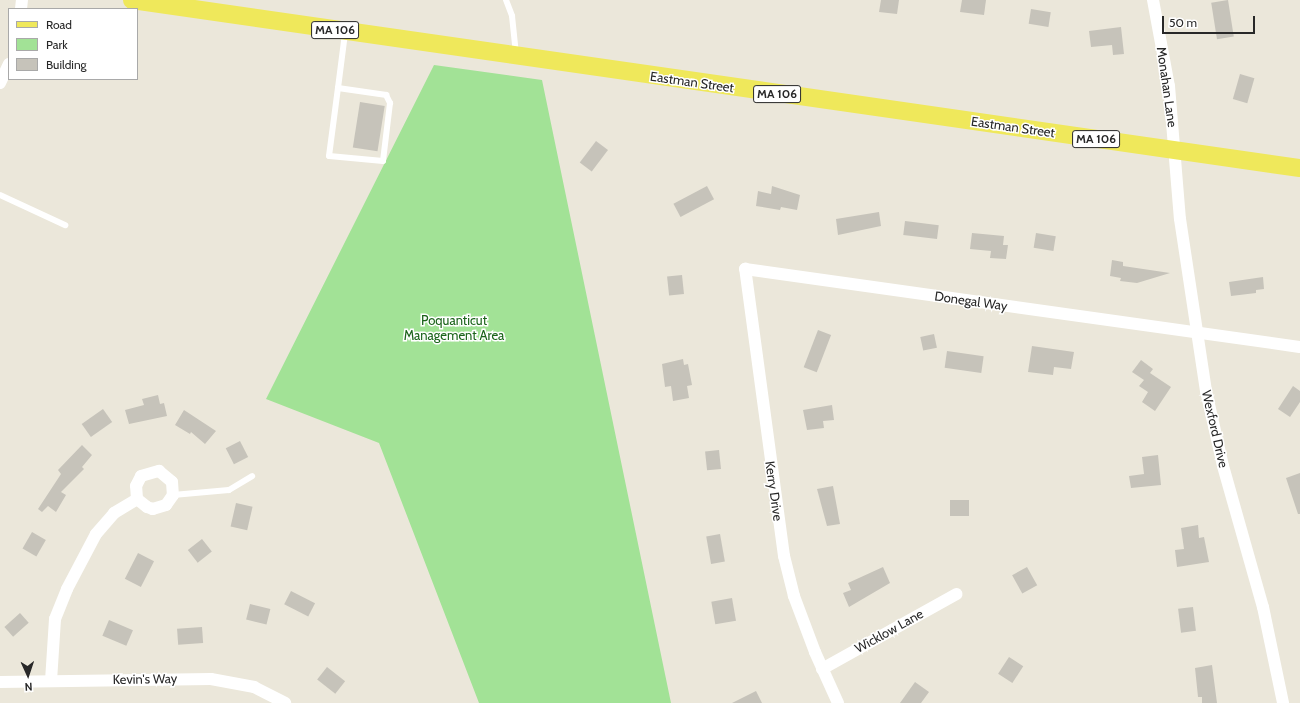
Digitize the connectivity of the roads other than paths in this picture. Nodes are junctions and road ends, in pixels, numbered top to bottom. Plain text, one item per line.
1 (132, 0) edge
2 (506, 0) edge
3 (1153, 0) edge
4 (346, 31) junction
5 (517, 57) junction
6 (8, 66) edge
7 (0, 83) edge
8 (338, 88) junction
9 (1176, 150) junction
10 (1300, 168) edge
11 (0, 195) edge
12 (65, 226) dead end
13 (745, 269) joint
14 (1197, 332) junction
15 (1300, 347) edge
16 (252, 476) dead end
17 (173, 495) junction
18 (138, 499) junction
19 (957, 594) dead end
20 (822, 669) junction
21 (51, 681) junction
22 (0, 682) edge
23 (285, 703) edge
24 (838, 703) edge
25 (1283, 703) edge

1 - 4 main road, Eastman Street / MA 106
2 - 5 lane
3 - 9 street, Monahan Lane
4 - 5 main road, Eastman Street / MA 106
4 - 8 lane
5 - 9 main road, Eastman Street / MA 106
6 - 7 street
8 - 8 lane
9 - 10 main road, Eastman Street / MA 106
9 - 14 street, Wexford Drive
11 - 12 lane
13 - 14 street, Donegal Way
13 - 20 street, Kerry Drive
14 - 15 street, Donegal Way
14 - 25 street, Wexford Drive
16 - 17 lane
17 - 18 street
17 - 18 street
18 - 21 street
19 - 20 street, Wicklow Lane
20 - 24 street, Kerry Drive
21 - 22 street, Kevin's Way
21 - 23 street, Kevin's Way

